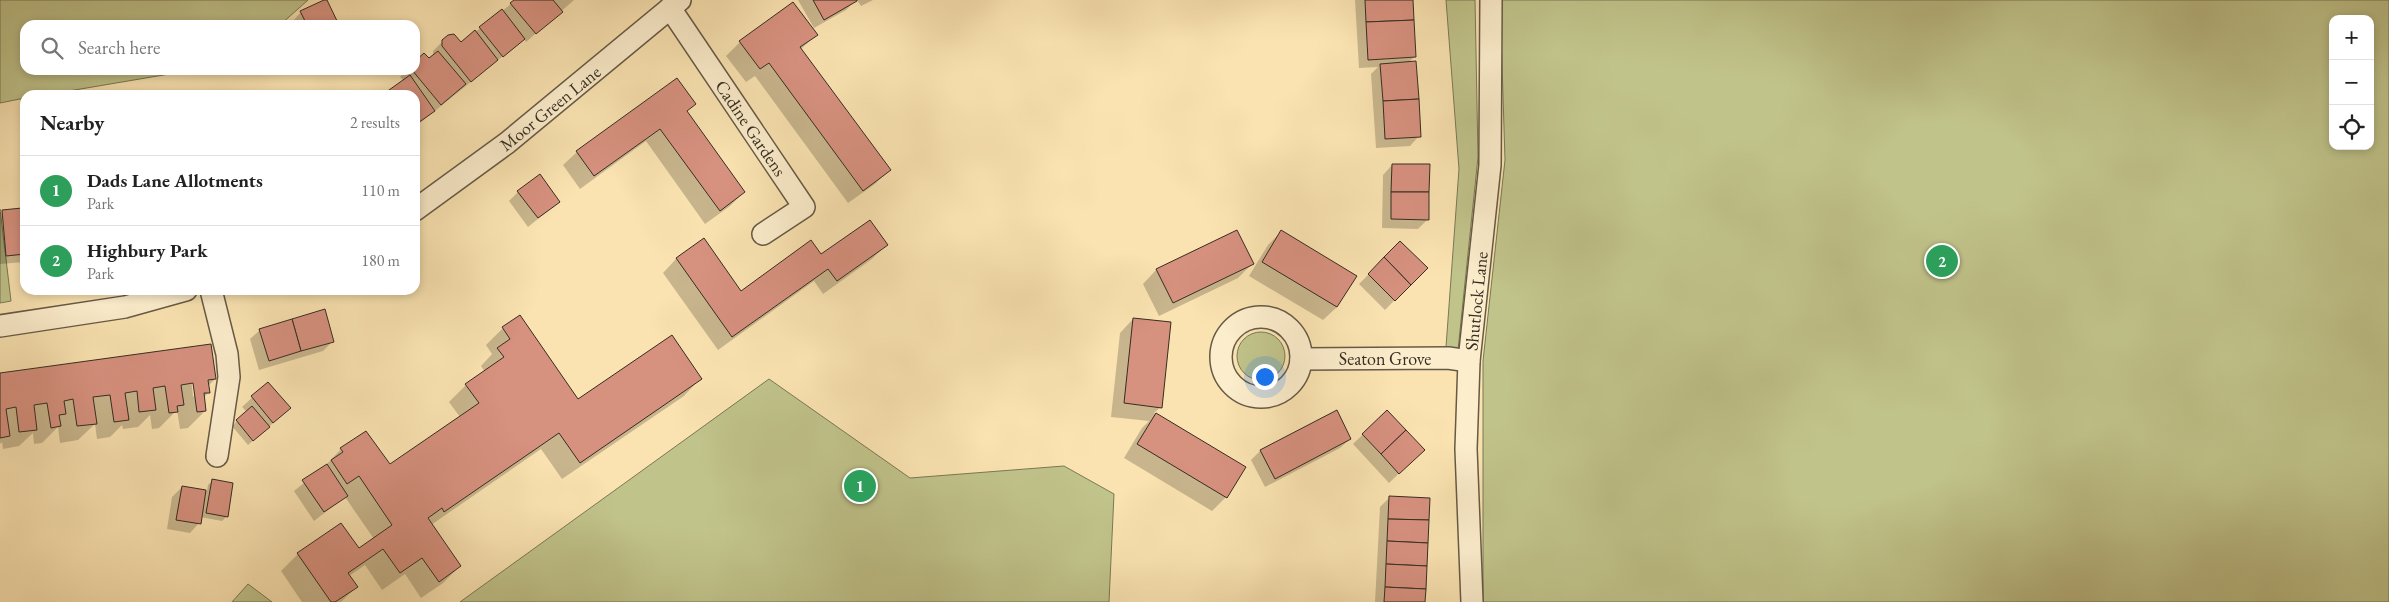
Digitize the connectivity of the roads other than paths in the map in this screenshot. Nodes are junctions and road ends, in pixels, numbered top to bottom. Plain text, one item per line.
1 (1491, 0) edge
2 (675, 4) edge
3 (420, 206) edge
4 (763, 234) dead end
5 (168, 295) edge
6 (212, 295) edge
7 (0, 326) edge
8 (1301, 358) dead end
9 (1469, 361) junction
10 (217, 456) dead end
11 (1472, 602) edge

1 - 9 street, Shutlock Lane
2 - 3 street, Moor Green Lane
2 - 4 street, Cadine Gardens
5 - 7 street
6 - 10 street
8 - 9 street, Seaton Grove
9 - 11 street, Shutlock Lane

